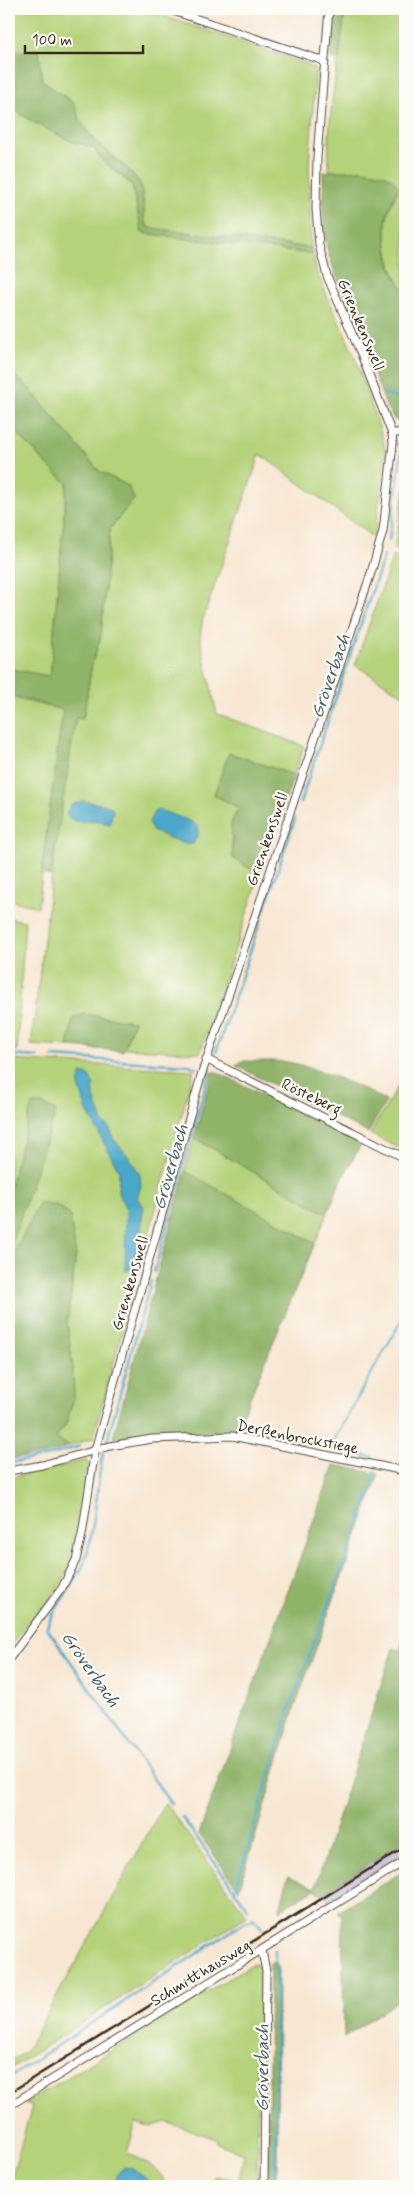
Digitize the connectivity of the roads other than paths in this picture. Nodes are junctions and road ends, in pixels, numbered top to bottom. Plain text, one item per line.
1 (167, 9) edge
2 (329, 9) edge
3 (324, 61) junction
4 (405, 431) edge
5 (392, 434) junction
6 (206, 1059) junction
7 (405, 1158) edge
8 (95, 1450) junction
9 (9, 1471) edge
10 (405, 1471) edge
11 (9, 1659) edge
12 (405, 1861) edge
13 (262, 1950) junction
14 (9, 2106) edge
15 (264, 2186) edge

1 - 3 street
2 - 3 street, Grienkenswell
3 - 5 street, Grienkenswell
4 - 5 street
5 - 6 street, Grienkenswell
6 - 7 street, Rösteberg
6 - 8 street, Grienkenswell
8 - 9 street, Derßenbrockstiege
8 - 10 street, Derßenbrockstiege
8 - 11 street, Grienkenswell
12 - 13 street, Schmitthausweg
13 - 14 street, Schmitthausweg
13 - 15 street

